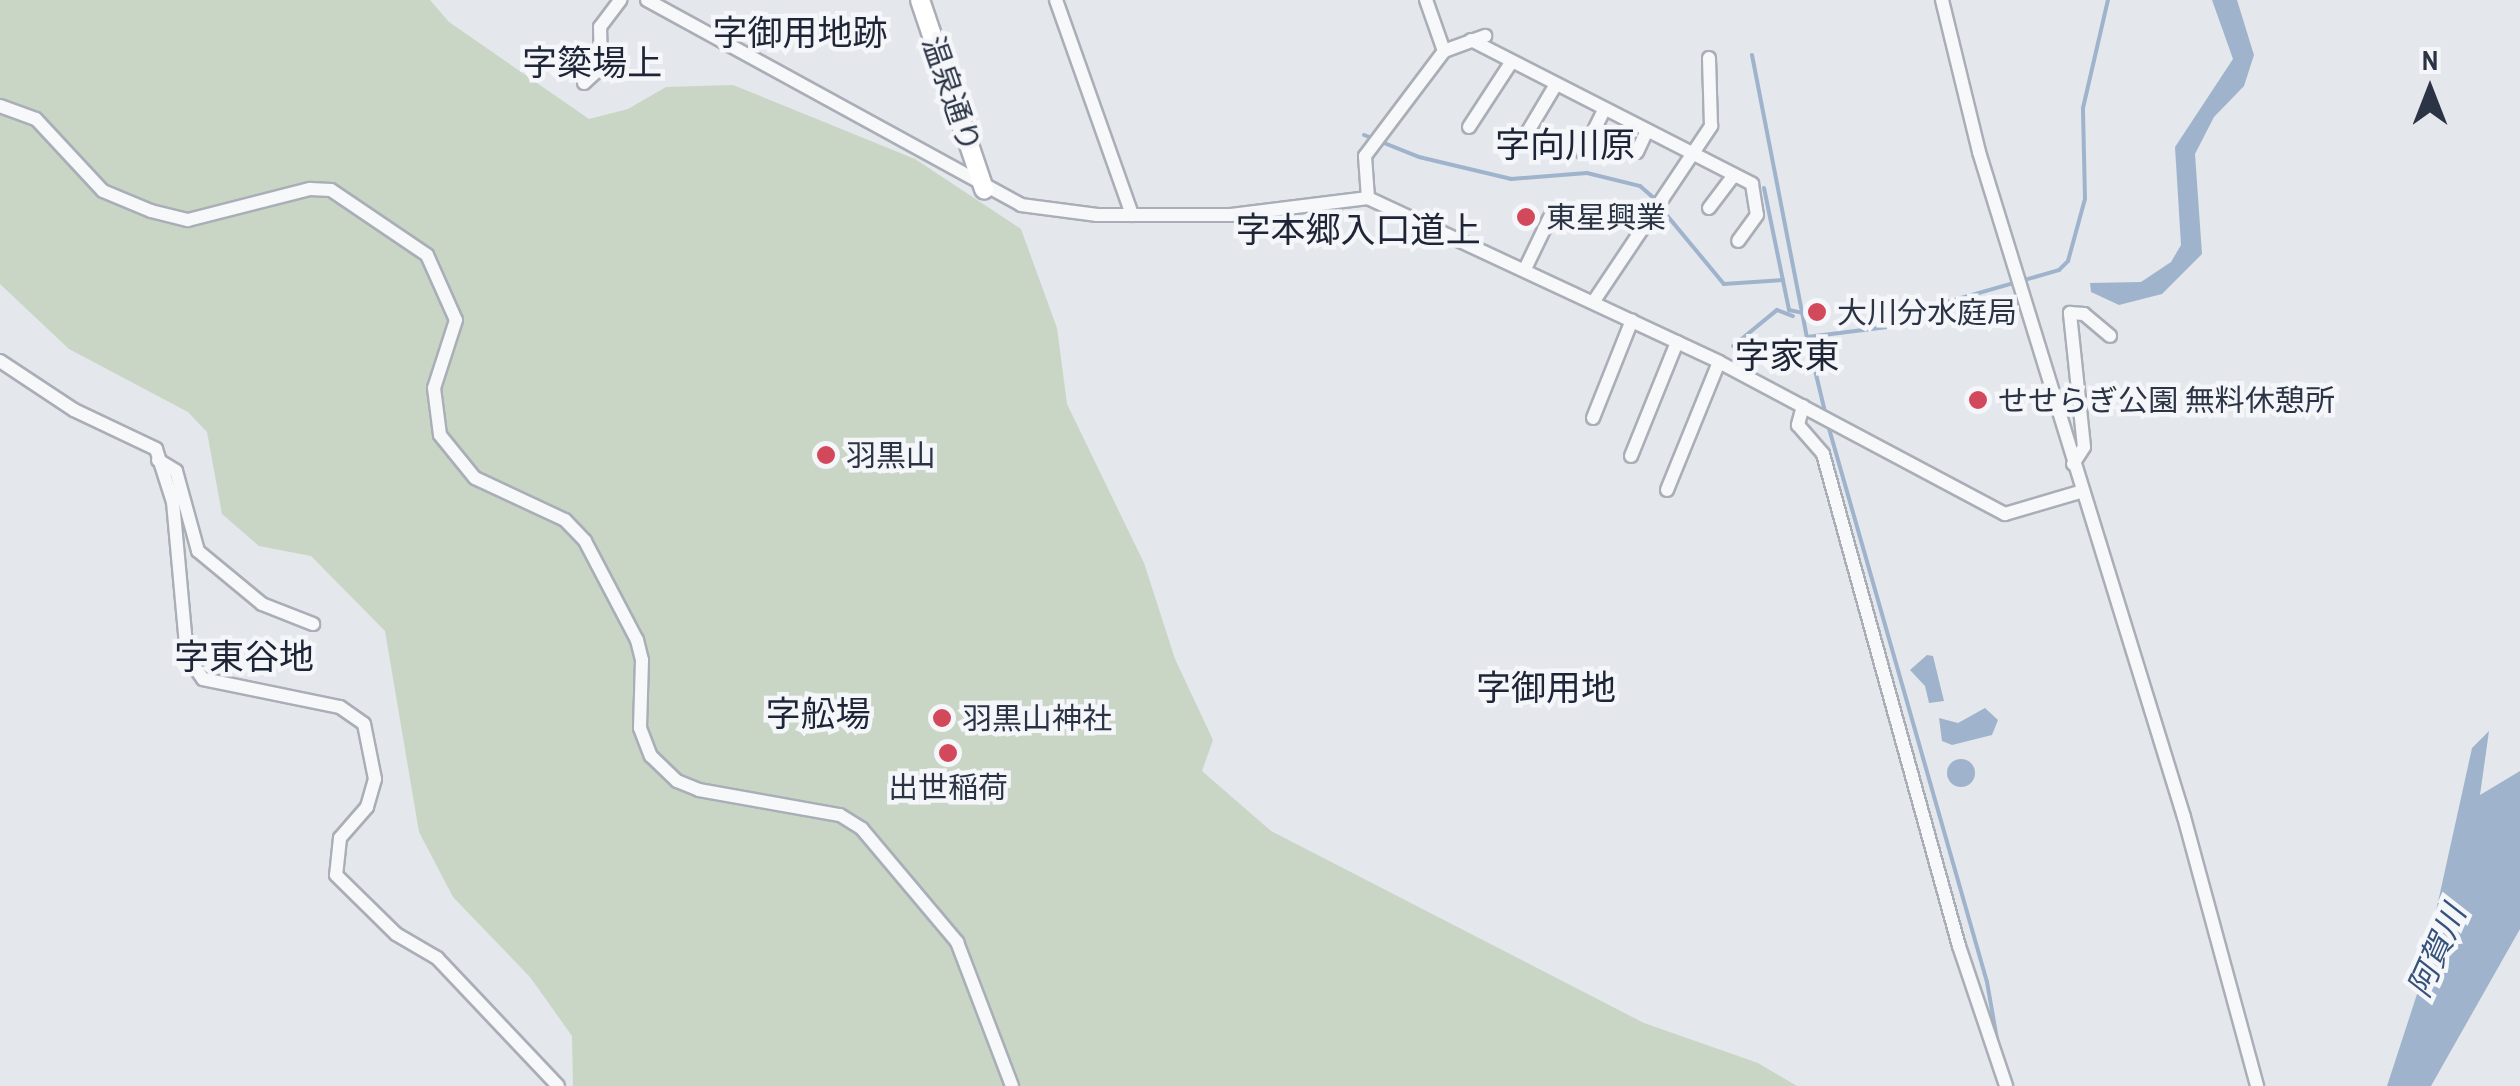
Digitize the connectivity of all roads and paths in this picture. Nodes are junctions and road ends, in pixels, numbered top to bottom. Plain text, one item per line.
1 (620, 0) edge
2 (647, 0) edge
3 (920, 0) edge
4 (1056, 0) edge
5 (1426, 0) edge
6 (1942, 0) edge
7 (1444, 50) junction
8 (1709, 58) dead end
9 (1510, 64) junction
10 (584, 83) dead end
11 (1555, 86) junction
12 (0, 106) edge
13 (1604, 110) junction
14 (1469, 127) dead end
15 (1647, 131) junction
16 (1524, 138) dead end
17 (1583, 152) dead end
18 (1637, 152) dead end
19 (1694, 155) junction
20 (1734, 175) junction
21 (984, 189) junction
22 (1368, 198) junction
23 (1709, 208) dead end
24 (1552, 212) dead end
25 (1132, 215) junction
26 (1738, 241) dead end
27 (1525, 269) junction
28 (1594, 301) junction
29 (1632, 320) junction
30 (2110, 336) dead end
31 (1677, 342) junction
32 (0, 360) edge
33 (1719, 362) junction
34 (1807, 408) junction
35 (1592, 418) dead end
36 (1631, 456) dead end
37 (158, 460) junction
38 (2073, 464) junction
39 (1666, 490) dead end
40 (2083, 491) junction
41 (313, 624) dead end
42 (558, 1086) edge
43 (1012, 1086) edge
44 (2006, 1086) edge
45 (2257, 1086) edge

1 - 10 street
2 - 21 street
3 - 21 street, 温泉通り
4 - 25 street
5 - 7 street
6 - 38 street
7 - 9 street
7 - 22 street
8 - 19 street
9 - 11 street
9 - 14 street
11 - 13 street
11 - 16 street
12 - 43 street
13 - 15 street
13 - 17 street
15 - 18 street
15 - 19 street
19 - 20 street
19 - 28 street
20 - 23 street
20 - 26 street
21 - 25 street
22 - 25 street
22 - 27 street
24 - 27 street
27 - 28 street
28 - 29 street
29 - 31 street
29 - 35 street
30 - 38 street
31 - 33 street
31 - 36 street
32 - 37 street
33 - 34 street
33 - 39 street
34 - 40 street
34 - 44 street
37 - 41 street
37 - 42 street
38 - 40 street
40 - 45 street

